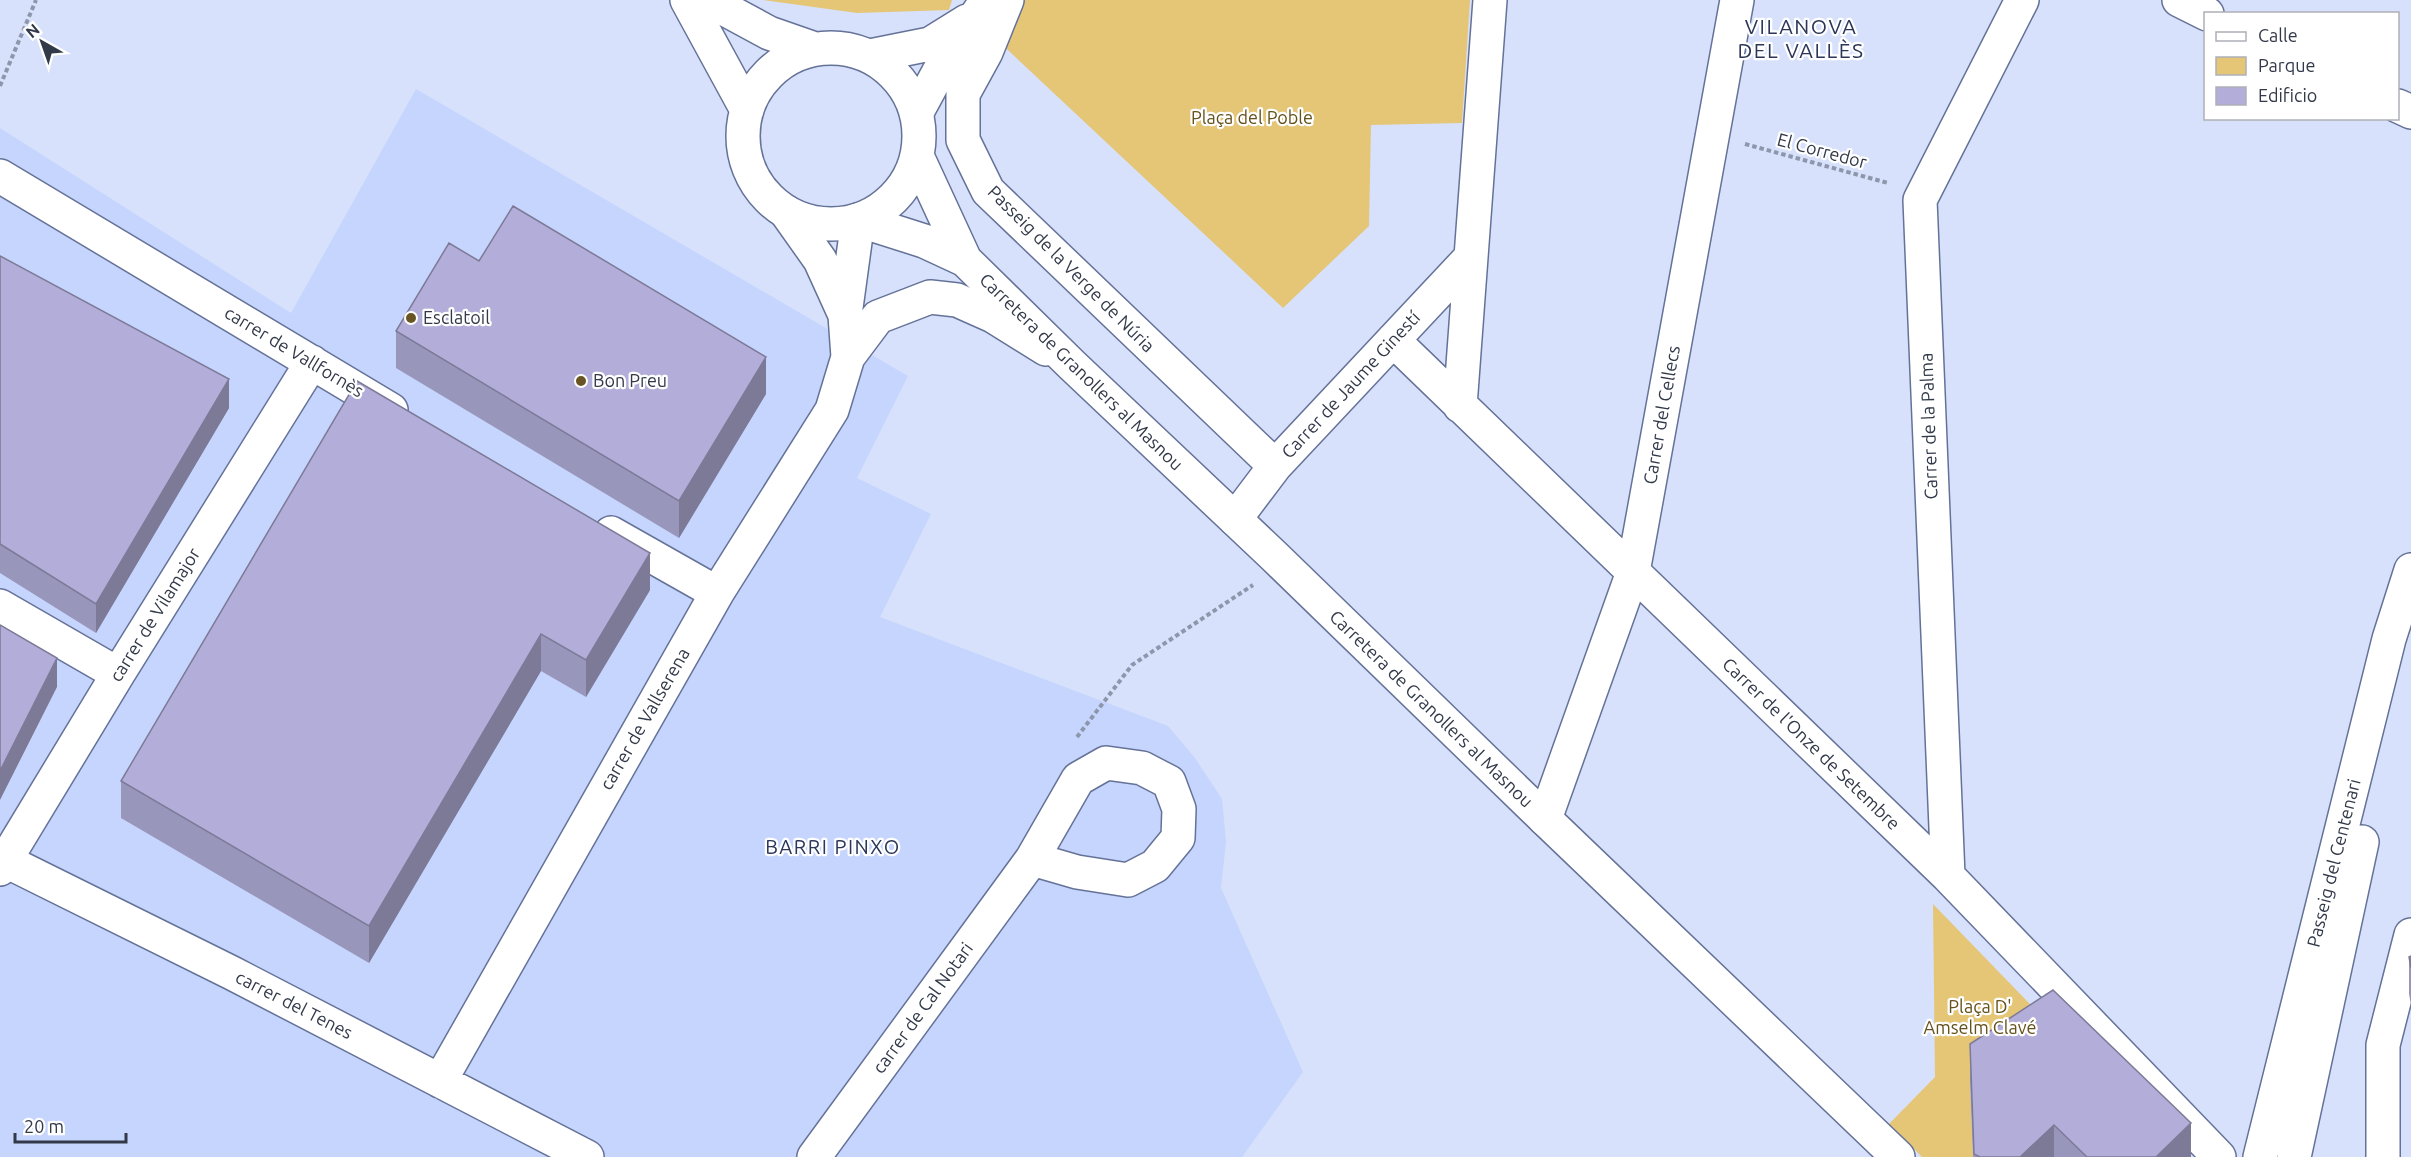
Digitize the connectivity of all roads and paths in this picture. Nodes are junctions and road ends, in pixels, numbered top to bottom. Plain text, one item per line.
1 (36, 0) edge
2 (687, 0) edge
3 (708, 0) edge
4 (1007, 0) edge
5 (1490, 0) edge
6 (1737, 0) edge
7 (2022, 0) edge
8 (2179, 0) edge
9 (980, 9) edge
10 (2204, 12) edge
11 (815, 49) junction
12 (870, 56) junction
13 (0, 86) edge
14 (747, 110) junction
15 (917, 112) junction
16 (1713, 135) junction
17 (917, 156) junction
18 (0, 176) edge
19 (1923, 193) junction
20 (786, 212) junction
21 (858, 220) junction
22 (1471, 256) junction
23 (965, 260) junction
24 (845, 315) junction
25 (1393, 340) junction
26 (848, 357) junction
27 (312, 363) junction
28 (1072, 365) junction
29 (1460, 405) junction
30 (415, 423) edge
31 (1275, 466) junction
32 (582, 517) edge
33 (1235, 519) junction
34 (1283, 565) junction
35 (2411, 570) edge
36 (1633, 572) junction
37 (717, 593) junction
38 (0, 606) edge
39 (2411, 621) edge
40 (118, 674) junction
41 (1078, 779) junction
42 (1545, 819) junction
43 (1032, 859) junction
44 (2, 862) edge
45 (1948, 876) junction
46 (2411, 935) edge
47 (440, 1081) junction
48 (587, 1157) edge
49 (814, 1157) edge
50 (1898, 1157) edge
51 (2219, 1157) edge
52 (2260, 1157) edge
53 (2294, 1157) edge
54 (2383, 1157) edge

1 - 13 path
2 - 14 street
3 - 11 street
4 - 31 street, Passeig de la Verge de Núria
5 - 22 street
6 - 16 street, Carrer del Cellecs
7 - 19 street, Carrer de la Palma
8 - 10 street
9 - 12 street
9 - 15 street
11 - 12 street
11 - 14 street
12 - 15 street
14 - 20 street
15 - 17 street
16 - 19 path, El Corredor
16 - 36 street, Carrer del Cellecs
17 - 21 street
17 - 23 street, Carretera de Granollers al Masnou
18 - 27 street, carrer de Vallfornès
19 - 45 street, Carrer de la Palma
20 - 21 street
20 - 24 street, carrer de Vallserena
21 - 23 street, Carretera de Granollers al Masnou
21 - 24 street, carrer de Vallserena
22 - 25 street, Carrer de Jaume Ginestí
22 - 29 street
23 - 28 street, Carretera de Granollers al Masnou
24 - 26 street, carrer de Vallserena
25 - 29 street, Carrer de l'Onze de Setembre
25 - 31 street, Carrer de Jaume Ginestí
26 - 28 street, carrer de Vallserena
26 - 37 street, carrer de Vallserena
27 - 30 street, carrer de Vallfornès
27 - 40 street, carrer de Vilamajor
28 - 33 street, Carretera de Granollers al Masnou
29 - 36 street, Carrer de l'Onze de Setembre
31 - 33 street, Carrer de Jaume Ginestí
32 - 37 street
33 - 34 street, Carretera de Granollers al Masnou
34 - 41 path
34 - 42 street, Carretera de Granollers al Masnou
35 - 52 street, Passeig del Centenari
36 - 42 street, Carrer del Cellecs
36 - 45 street, Carrer de l'Onze de Setembre
37 - 47 street, carrer de Vallserena
38 - 40 street
39 - 53 street, Passeig del Centenari
40 - 44 street, carrer de Vilamajor
41 - 43 street, carrer de Cal Notari
41 - 43 street
42 - 50 street, Carretera de Granollers al Masnou
43 - 49 street, carrer de Cal Notari
44 - 47 street, carrer del Tenes
45 - 51 street, Carrer de l'Onze de Setembre
46 - 54 street
47 - 48 street, carrer del Tenes

